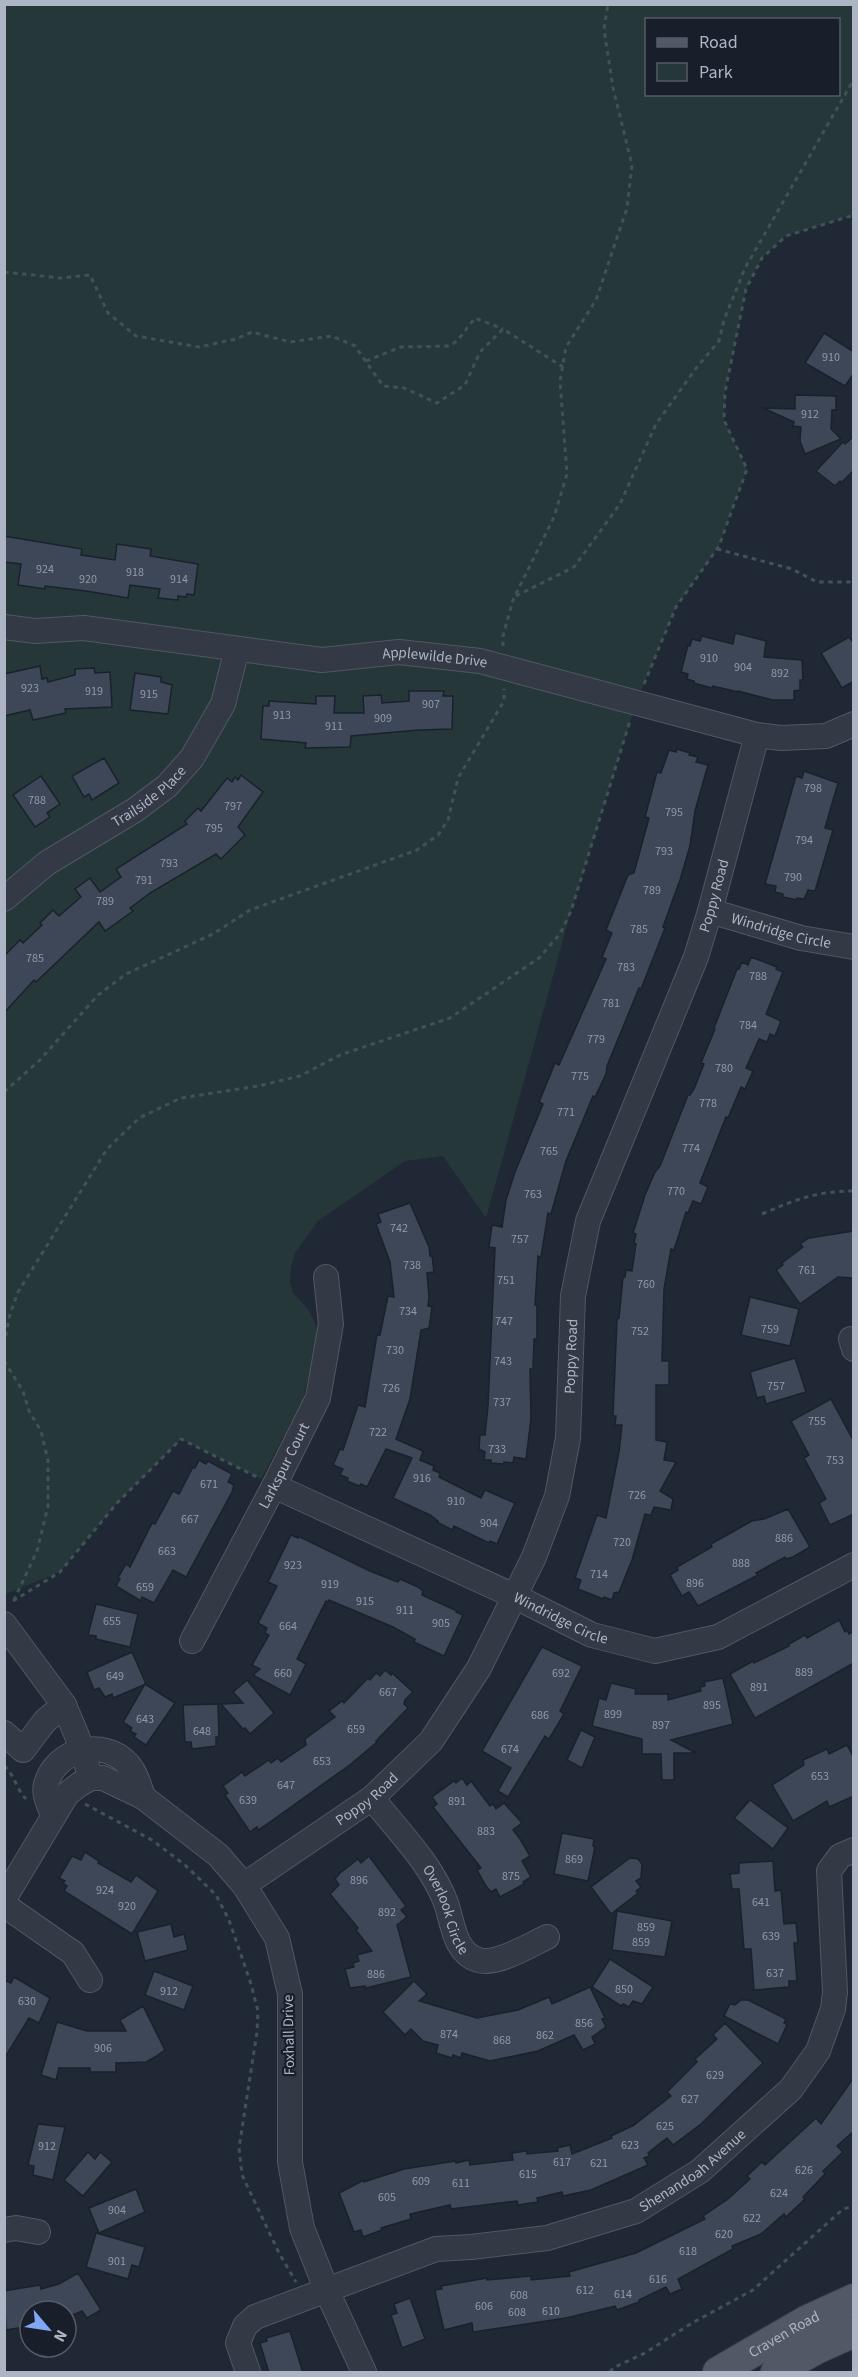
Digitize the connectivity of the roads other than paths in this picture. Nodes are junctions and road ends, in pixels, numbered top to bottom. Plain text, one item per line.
1 (4, 627) edge
2 (237, 648) junction
3 (854, 724) edge
4 (757, 735) junction
5 (4, 899) edge
6 (710, 911) junction
7 (854, 947) edge
8 (326, 1277) dead end
9 (268, 1483) junction
10 (854, 1565) edge
11 (514, 1596) junction
12 (4, 1624) edge
13 (192, 1641) dead end
14 (64, 1705) junction
15 (4, 1733) edge
16 (81, 1749) junction
17 (91, 1778) junction
18 (143, 1797) junction
19 (372, 1798) junction
20 (53, 1816) junction
21 (854, 1850) edge
22 (244, 1885) junction
23 (4, 1899) edge
24 (4, 1905) edge
25 (547, 1937) dead end
26 (90, 1980) dead end
27 (4, 2230) edge
28 (38, 2232) dead end
29 (316, 2295) junction
30 (854, 2299) edge
31 (854, 2332) edge
32 (248, 2373) edge
33 (364, 2373) edge
34 (718, 2373) edge
35 (776, 2373) edge

1 - 2 street, Applewilde Drive
2 - 4 street, Applewilde Drive
2 - 5 street, Trailside Place
3 - 4 street, Applewilde Drive
4 - 6 street, Poppy Road
6 - 7 street, Windridge Circle
6 - 11 street, Poppy Road
8 - 9 street, Larkspur Court
9 - 11 street, Windridge Circle
9 - 13 street, Larkspur Court
10 - 11 street, Windridge Circle
11 - 19 street, Poppy Road
12 - 14 street
14 - 15 street
14 - 16 street
16 - 17 street
16 - 18 street
16 - 20 street
17 - 18 street, Foxhall Drive
17 - 20 street
18 - 22 street, Foxhall Drive
19 - 22 street, Poppy Road
19 - 25 street, Overlook Circle
20 - 23 street
21 - 29 street, Shenandoah Avenue
22 - 29 street, Foxhall Drive
24 - 26 street
27 - 28 street
29 - 32 street
29 - 33 street, Foxhall Drive
30 - 34 main road, Craven Road
31 - 35 main road, Craven Road

